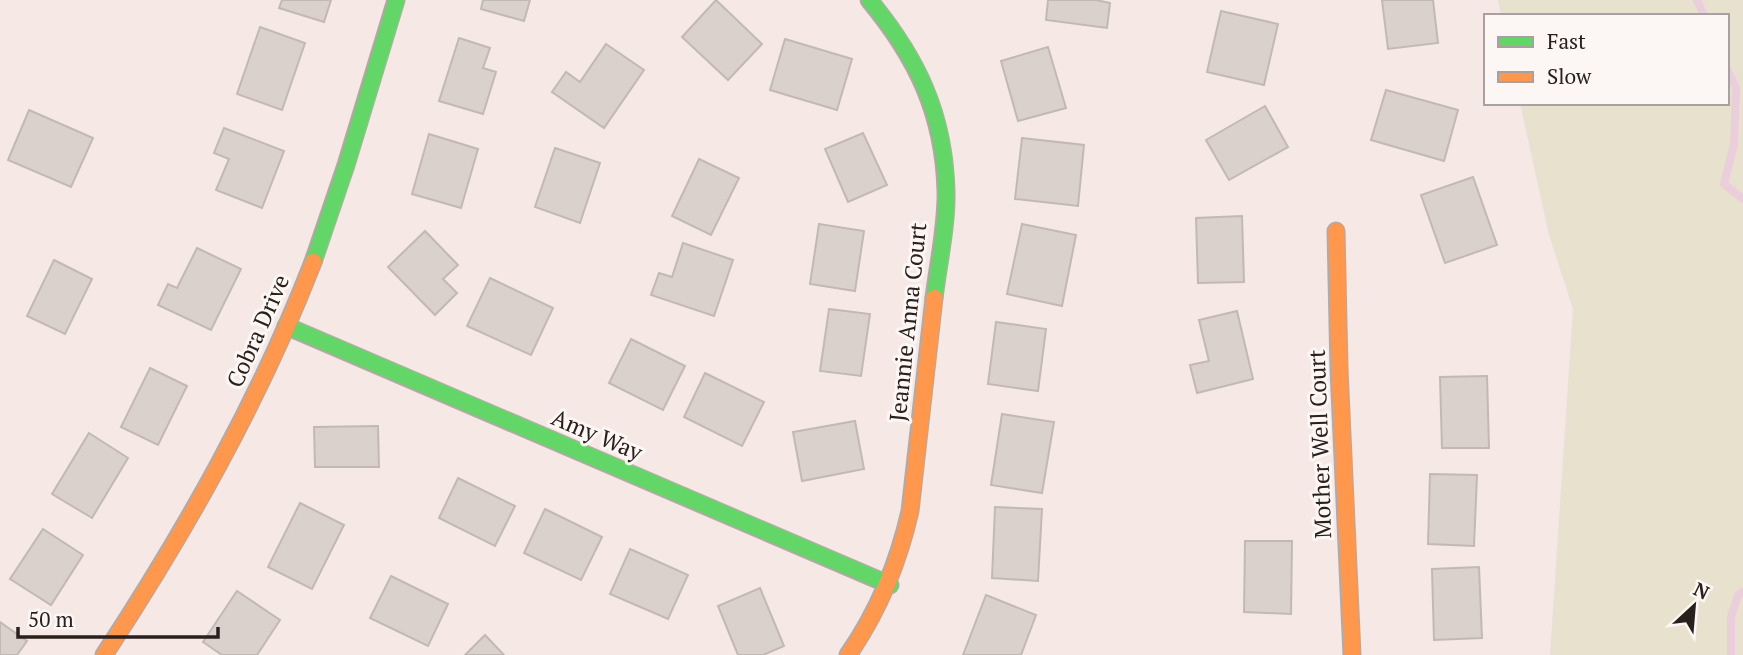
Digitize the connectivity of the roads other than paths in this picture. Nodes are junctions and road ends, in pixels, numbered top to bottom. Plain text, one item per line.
1 (396, 0) edge
2 (869, 0) edge
3 (1336, 231) dead end
4 (286, 326) junction
5 (890, 585) junction
6 (104, 655) edge
7 (848, 655) edge
8 (1352, 655) edge

1 - 4 street, Cobra Drive
2 - 5 street, Jeannie Anna Court
3 - 8 street, Mother Well Court
4 - 5 street, Amy Way
4 - 6 street, Cobra Drive
5 - 7 street, Jeannie Anna Court

